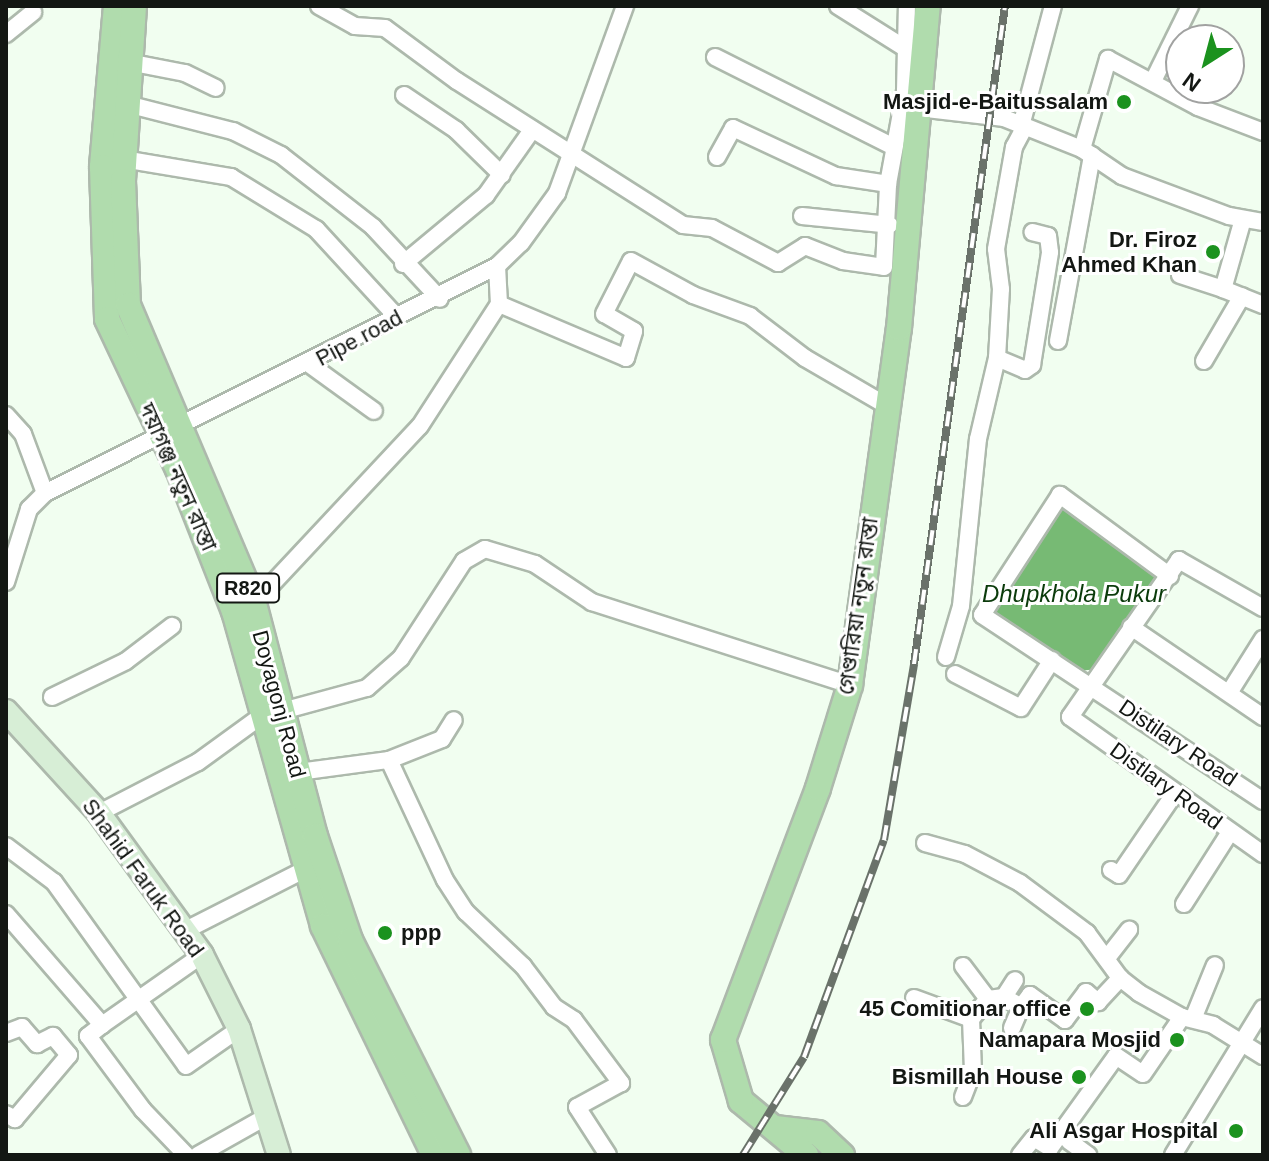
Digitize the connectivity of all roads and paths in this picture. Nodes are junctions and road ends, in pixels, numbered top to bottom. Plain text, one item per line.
1 (116, 6) edge
2 (134, 6) edge
3 (319, 6) edge
4 (625, 6) edge
5 (838, 6) edge
6 (907, 6) edge
7 (928, 6) edge
8 (1053, 6) edge
9 (1190, 6) edge
10 (33, 12) dead end
11 (6, 34) edge
12 (903, 47) junction
13 (715, 57) dead end
14 (123, 61) junction
15 (1153, 81) junction
16 (216, 88) dead end
17 (404, 95) dead end
18 (120, 103) junction
19 (918, 108) junction
20 (1022, 127) junction
21 (532, 130) junction
22 (1263, 132) edge
23 (894, 147) junction
24 (570, 151) junction
25 (1087, 152) junction
26 (717, 157) dead end
27 (114, 158) junction
28 (502, 175) junction
29 (888, 184) junction
30 (802, 216) dead end
31 (1243, 219) junction
32 (1263, 222) edge
33 (890, 225) junction
34 (1032, 232) dead end
35 (403, 264) junction
36 (497, 266) junction
37 (1180, 275) dead end
38 (1223, 289) junction
39 (1242, 296) junction
40 (440, 299) junction
41 (499, 304) junction
42 (1263, 305) edge
43 (396, 316) junction
44 (1058, 341) dead end
45 (997, 358) junction
46 (1204, 361) dead end
47 (309, 364) junction
48 (887, 406) junction
49 (374, 411) dead end
50 (6, 415) edge
51 (172, 432) junction
52 (45, 493) junction
53 (1170, 576) junction
54 (6, 582) edge
55 (243, 605) junction
56 (1263, 608) edge
57 (172, 626) dead end
58 (1131, 627) junction
59 (1263, 639) edge
60 (946, 657) dead end
61 (1052, 660) junction
62 (955, 674) dead end
63 (850, 685) junction
64 (1093, 685) junction
65 (1229, 693) junction
66 (52, 697) dead end
67 (6, 711) edge
68 (270, 714) junction
69 (1263, 717) edge
70 (454, 720) dead end
71 (389, 760) junction
72 (291, 786) junction
73 (1175, 793) junction
74 (1263, 801) edge
75 (99, 813) junction
76 (1230, 832) junction
77 (925, 843) dead end
78 (6, 846) edge
79 (1263, 854) edge
80 (304, 870) junction
81 (1111, 870) dead end
82 (1184, 904) dead end
83 (6, 914) edge
84 (186, 930) junction
85 (1129, 930) dead end
86 (202, 955) junction
87 (1107, 958) junction
88 (1215, 965) dead end
89 (963, 966) dead end
90 (1120, 978) junction
91 (1015, 980) dead end
92 (138, 997) junction
93 (914, 998) dead end
94 (996, 998) junction
95 (1021, 1007) junction
96 (1263, 1008) edge
97 (1187, 1018) junction
98 (971, 1019) junction
99 (102, 1025) junction
100 (1012, 1028) dead end
101 (239, 1029) junction
102 (6, 1033) edge
103 (88, 1036) junction
104 (1240, 1043) junction
105 (69, 1055) junction
106 (1263, 1056) edge
107 (963, 1097) dead end
108 (6, 1114) edge
109 (269, 1115) junction
110 (775, 1128) junction
111 (1069, 1141) dead end
112 (838, 1149) edge
113 (186, 1155) edge
114 (198, 1155) edge
115 (279, 1155) edge
116 (434, 1155) edge
117 (458, 1155) edge
118 (608, 1155) edge
119 (806, 1155) edge
120 (1020, 1155) edge
121 (1088, 1155) edge
122 (1173, 1155) edge

1 - 14 main road, দয়াগঞ্জ নতুন রাস্তা / R820
2 - 14 main road, R820
3 - 21 street
4 - 24 street, Pipe road
5 - 12 street
6 - 12 street
7 - 19 main road, গেণ্ডারিয়া নতুন রাস্তা
8 - 20 street
9 - 15 street
10 - 11 street
12 - 23 street
13 - 23 street
14 - 16 street
14 - 18 main road, দয়াগঞ্জ নতুন রাস্তা / R820
15 - 22 street
15 - 25 street
17 - 28 street
18 - 27 main road, দয়াগঞ্জ নতুন রাস্তা / R820
18 - 35 street
19 - 20 street
19 - 48 main road, গেণ্ডারিয়া নতুন রাস্তা
20 - 25 street
20 - 45 street
21 - 24 street
21 - 28 street
23 - 29 street
24 - 33 street
24 - 36 street, Pipe road
25 - 31 street
25 - 44 street
26 - 29 street
27 - 43 street
27 - 51 main road, দয়াগঞ্জ নতুন রাস্তা / R820
28 - 35 street
29 - 33 street
30 - 33 street
31 - 32 street
31 - 38 street
34 - 45 street
35 - 40 street
36 - 40 street, Pipe road
36 - 41 street
37 - 38 street
38 - 39 street
39 - 42 street
39 - 46 street
40 - 43 street, Pipe road
41 - 48 street
41 - 55 street
43 - 47 street, Pipe road
45 - 60 street
47 - 49 street
47 - 51 street, Pipe road
48 - 63 main road, গেণ্ডারিয়া নতুন রাস্তা
50 - 52 street
51 - 52 street, Pipe road
51 - 55 main road, দয়াগঞ্জ নতুন রাস্তা / R820
52 - 54 street
53 - 56 street
53 - 58 street
53 - 61 street, Distilary Road
55 - 68 main road, দয়াগঞ্জ নতুন রাস্তা / R820
57 - 66 street
58 - 64 street
58 - 65 street
59 - 65 street
61 - 62 street
61 - 64 street, Distilary Road
63 - 68 street
63 - 110 main road, গেণ্ডারিয়া নতুন রাস্তা
64 - 73 street, Distlary Road
64 - 74 street, Distilary Road
65 - 69 street
67 - 75 main road, Shahid Faruk Road
68 - 72 main road, দয়াগঞ্জ নতুন রাস্তা / R820
68 - 75 street
70 - 71 street
71 - 72 street
71 - 118 street
72 - 80 main road, দয়াগঞ্জ নতুন রাস্তা / R820
72 - 117 main road, Doyagonj Road / R820
73 - 76 street, Distlary Road
73 - 81 street, Distilary Road
75 - 84 main road, Shahid Faruk Road
76 - 79 street, Distlary Road
76 - 82 street
77 - 87 street
78 - 92 street
80 - 84 street
80 - 116 main road, দয়াগঞ্জ নতুন রাস্তা / R820
83 - 99 street
84 - 86 main road, Shahid Faruk Road
85 - 87 street
86 - 92 street
86 - 101 main road, Shahid Faruk Road
87 - 90 street
88 - 97 street
89 - 94 street
90 - 95 street
90 - 97 street
91 - 94 street
92 - 99 street
92 - 101 street
93 - 98 street
94 - 95 street
94 - 98 street
95 - 100 street
96 - 104 street
97 - 104 street
97 - 120 street
98 - 107 street
99 - 103 street
101 - 109 main road, Shahid Faruk Road
102 - 105 street
103 - 105 street
103 - 113 street
104 - 106 street
104 - 122 street
105 - 108 street
109 - 114 street
109 - 115 main road, Shahid Faruk Road
110 - 112 main road
110 - 119 main road, গেণ্ডারিয়া নতুন রাস্তা
111 - 121 street

